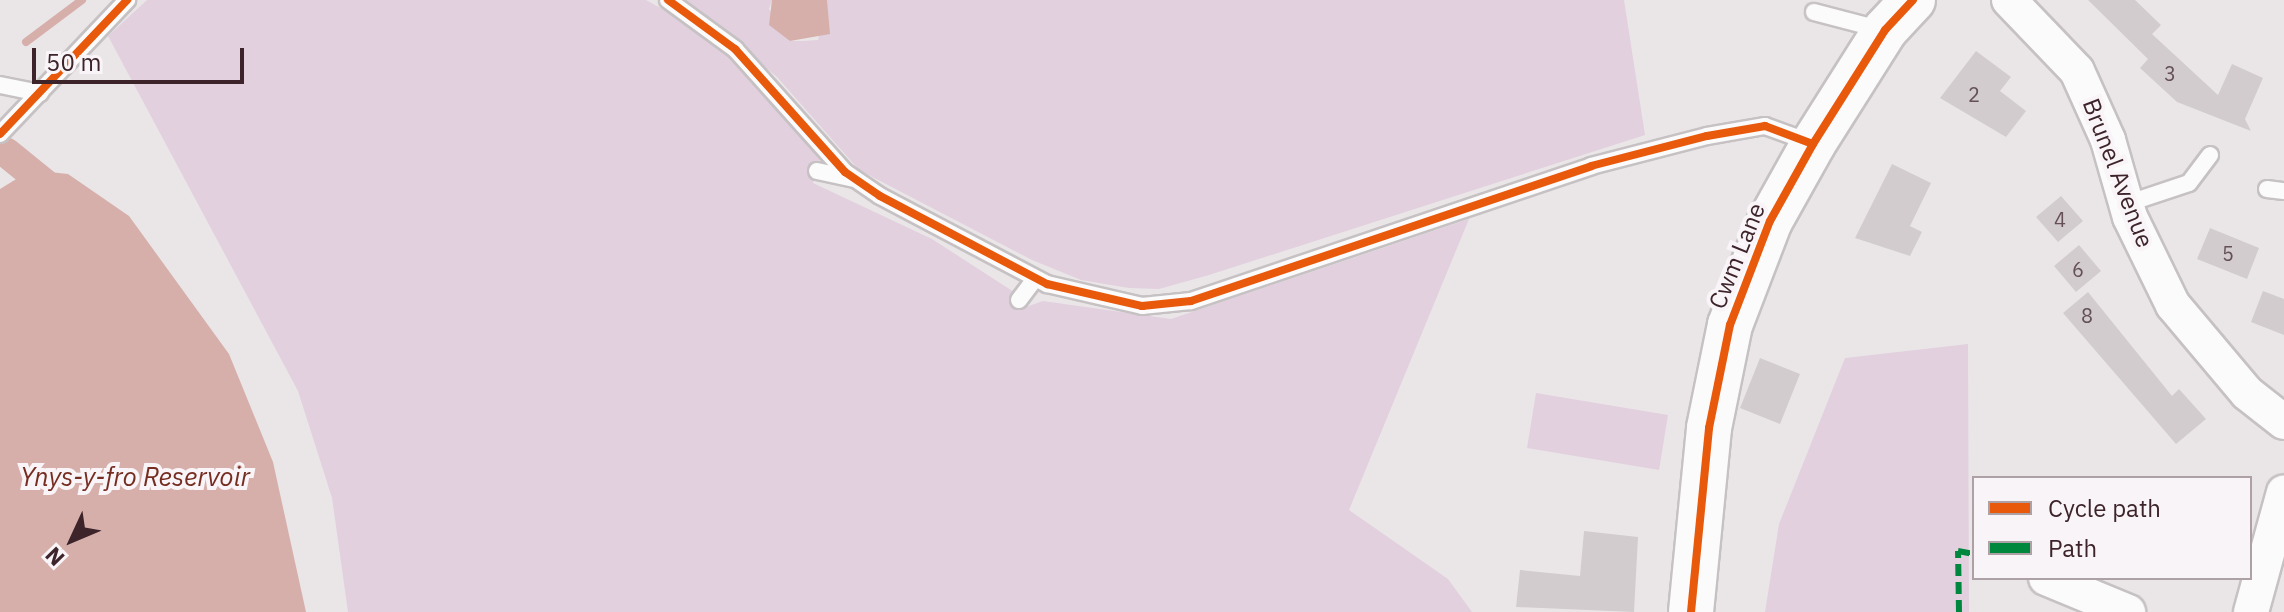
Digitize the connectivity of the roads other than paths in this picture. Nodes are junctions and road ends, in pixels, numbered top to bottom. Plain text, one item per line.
1 (127, 0) edge
2 (668, 0) edge
3 (2009, 0) edge
4 (1814, 12) dead end
5 (1899, 15) edge
6 (0, 85) edge
7 (40, 93) junction
8 (0, 134) edge
9 (1813, 144) junction
10 (2210, 155) dead end
11 (817, 171) dead end
12 (856, 179) junction
13 (2126, 204) junction
14 (1035, 279) junction
15 (1026, 302) dead end
16 (2284, 422) edge
17 (2284, 492) edge
18 (2051, 580) edge
19 (1691, 612) edge
20 (2128, 612) edge
21 (2251, 612) edge

1 - 7 lane
2 - 12 lane
3 - 13 street, Brunel Avenue
4 - 5 lane
5 - 9 street, Cwm Lane
6 - 7 lane
7 - 8 lane
9 - 14 lane
9 - 19 street, Cwm Lane
10 - 13 lane
11 - 12 lane
12 - 14 lane
13 - 16 street, Brunel Avenue
14 - 15 lane
17 - 21 street
18 - 20 street

